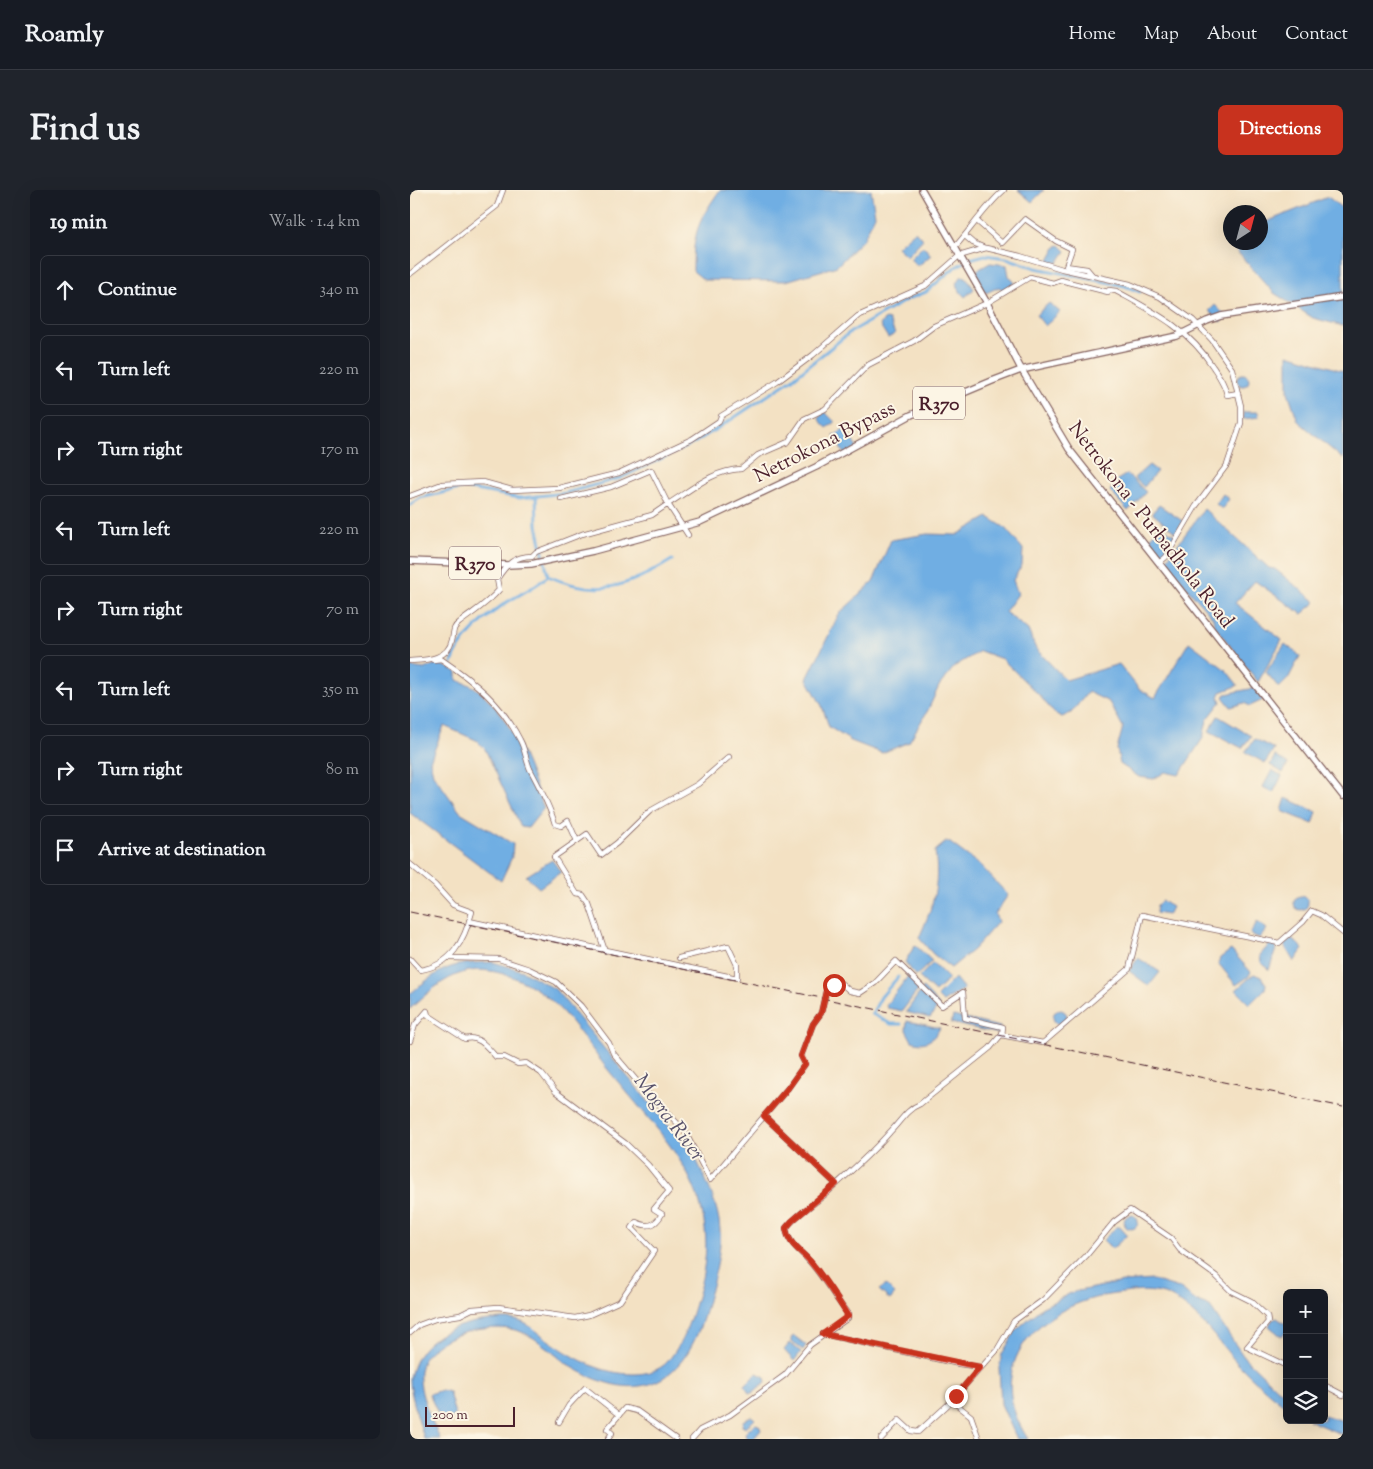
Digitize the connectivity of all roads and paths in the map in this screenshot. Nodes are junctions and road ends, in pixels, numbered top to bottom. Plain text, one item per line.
1 (503, 190) edge
2 (922, 190) edge
3 (1004, 190) edge
4 (978, 222) junction
5 (966, 236) junction
6 (954, 248) junction
7 (986, 248) junction
8 (959, 257) junction
9 (410, 274) edge
10 (1092, 275) junction
11 (1343, 297) edge
12 (987, 303) junction
13 (1021, 370) junction
14 (1238, 393) junction
15 (410, 496) edge
16 (561, 499) dead end
17 (668, 504) junction
18 (688, 535) dead end
19 (410, 561) edge
20 (1159, 563) junction
21 (508, 565) junction
22 (433, 660) junction
23 (410, 661) edge
24 (730, 757) dead end
25 (1343, 796) edge
26 (577, 841) junction
27 (410, 864) edge
28 (470, 921) junction
29 (1343, 933) edge
30 (605, 950) junction
31 (410, 958) edge
32 (450, 958) junction
33 (679, 958) dead end
34 (1002, 1035) junction
35 (410, 1041) edge
36 (764, 1116) junction
37 (836, 1184) junction
38 (410, 1333) edge
39 (823, 1334) junction
40 (1283, 1364) edge
41 (980, 1367) junction
42 (1328, 1387) edge
43 (1343, 1395) edge
44 (950, 1402) junction
45 (619, 1415) junction
46 (559, 1422) dead end
47 (608, 1439) edge
48 (676, 1439) edge
49 (692, 1439) edge
50 (881, 1439) edge
51 (979, 1439) edge

1 - 9 street
2 - 6 main road, Netrokona - Purbadhola Road
3 - 4 street
4 - 5 street
4 - 10 street
5 - 6 street
5 - 7 street
6 - 8 main road, Netrokona - Purbadhola Road
7 - 8 street
7 - 10 street
8 - 12 main road, Netrokona - Purbadhola Road
8 - 15 street
10 - 14 street
11 - 13 main road, Netrokona Bypass / R370
12 - 13 main road, Netrokona - Purbadhola Road
12 - 14 street
12 - 17 street
13 - 20 main road, Netrokona - Purbadhola Road
13 - 21 main road, Netrokona Bypass / R370
14 - 20 street
16 - 17 street
17 - 18 street
17 - 21 street
19 - 21 main road, R370
20 - 25 main road, Netrokona - Purbadhola Road
21 - 22 street
22 - 23 street
22 - 26 street
24 - 26 street
26 - 30 street
27 - 28 street
28 - 30 street
28 - 32 street
29 - 34 street
30 - 33 street
31 - 32 street
32 - 36 street
34 - 36 street
34 - 37 street
35 - 38 street
36 - 37 street
37 - 39 street
39 - 41 street
39 - 49 street
40 - 41 street
41 - 44 street
42 - 43 street
44 - 50 street
44 - 51 street
45 - 46 street
45 - 47 street
45 - 48 street

